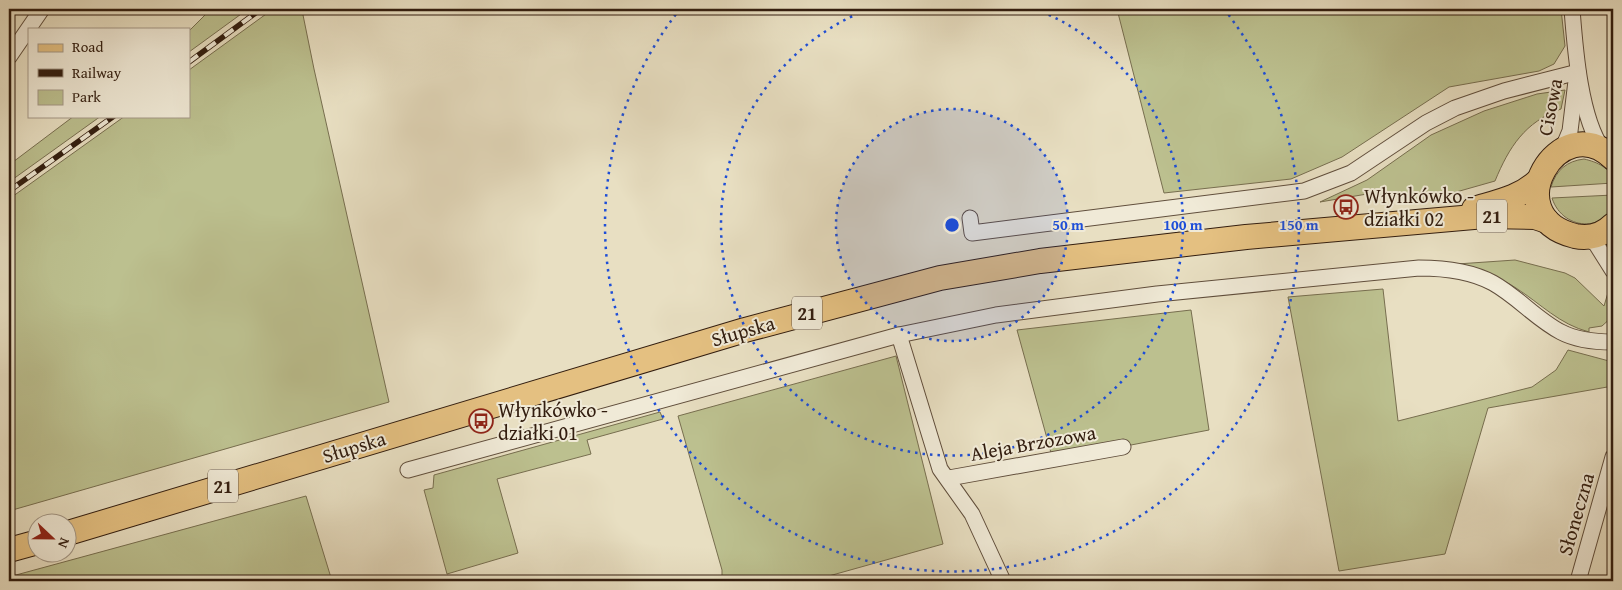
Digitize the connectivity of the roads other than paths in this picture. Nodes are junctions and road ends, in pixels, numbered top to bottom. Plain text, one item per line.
1 (42, 9) edge
2 (1572, 9) edge
3 (29, 28) edge
4 (28, 29) edge
5 (9, 57) edge
6 (1578, 72) junction
7 (1562, 150) junction
8 (1608, 155) edge
9 (1538, 181) junction
10 (970, 218) dead end
11 (1436, 219) junction
12 (1547, 221) junction
13 (1613, 224) edge
14 (1586, 237) junction
15 (1613, 271) edge
16 (899, 335) junction
17 (1613, 342) edge
18 (1123, 447) dead end
19 (1613, 457) edge
20 (408, 470) dead end
21 (949, 478) junction
22 (78, 530) edge
23 (28, 545) edge
24 (9, 550) edge
25 (1003, 581) edge
26 (1578, 581) edge

1 - 3 street
2 - 6 street, Cisowa
4 - 5 street
6 - 7 street, Cisowa
6 - 8 street, Cisowa
6 - 10 street
7 - 8 main road
7 - 9 main road, 21
9 - 11 main road, Słupska / 21
9 - 12 main road
11 - 12 main road, Słupska / 21
11 - 22 main road, Słupska / 21
12 - 14 main road, 21
13 - 14 main road
14 - 15 street
16 - 17 street
16 - 20 street
16 - 21 street, Aleja Brzozowa
18 - 21 street, Aleja Brzozowa
19 - 26 street, Słoneczna
21 - 25 street, Aleja Brzozowa
23 - 24 main road

